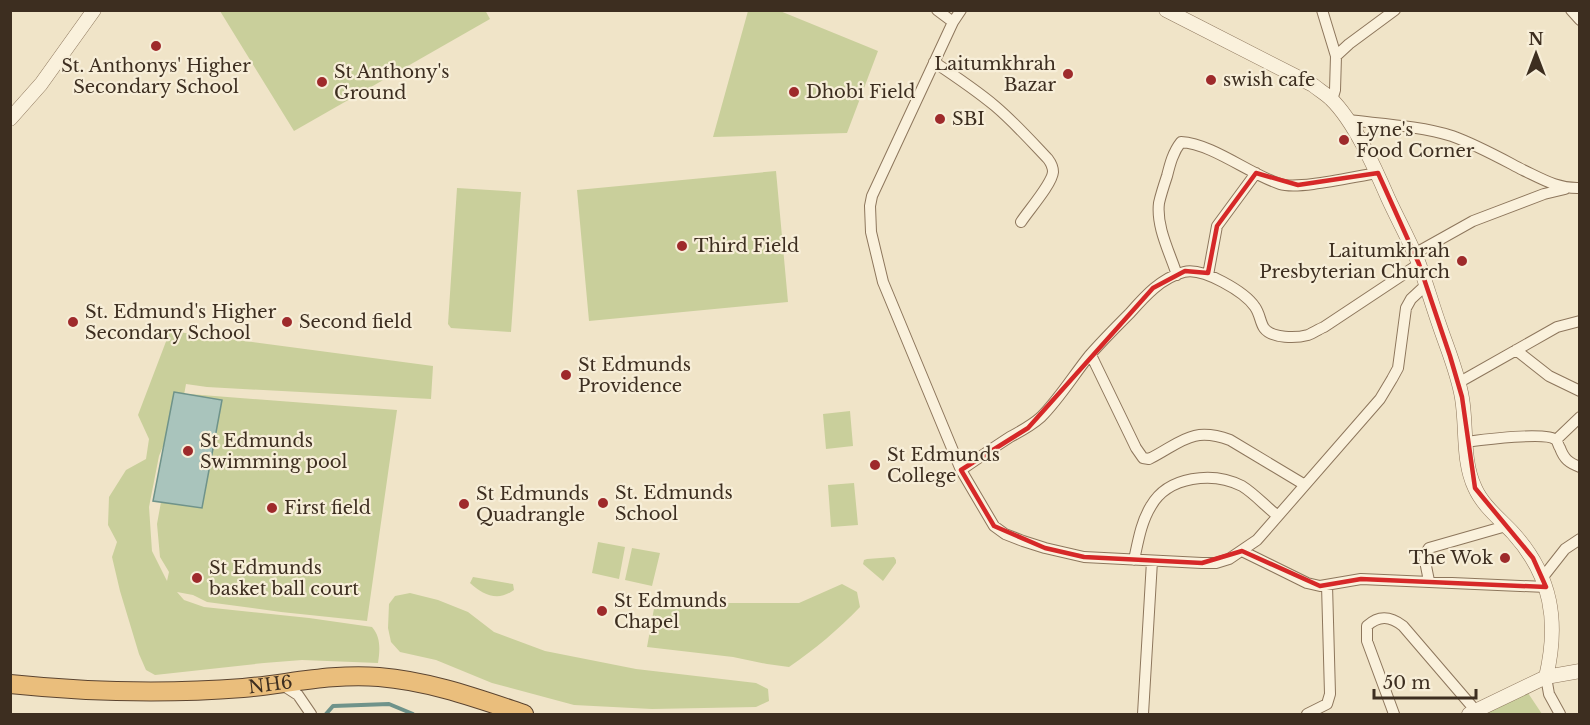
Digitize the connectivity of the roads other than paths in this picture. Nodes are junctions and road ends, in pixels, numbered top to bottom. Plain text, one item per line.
1 (94, 10) edge
2 (937, 10) edge
3 (961, 10) edge
4 (1166, 10) edge
5 (1322, 10) edge
6 (1395, 10) edge
7 (1571, 10) edge
8 (1580, 20) edge
9 (952, 22) junction
10 (1336, 56) junction
11 (934, 62) junction
12 (1332, 100) junction
13 (10, 119) edge
14 (1348, 120) junction
15 (1256, 172) junction
16 (1378, 173) junction
17 (1574, 188) edge
18 (1021, 222) dead end
19 (1416, 259) junction
20 (1177, 275) junction
21 (1208, 275) junction
22 (1426, 285) junction
23 (1578, 322) edge
24 (1516, 350) junction
25 (1090, 355) junction
26 (1458, 383) junction
27 (1580, 391) edge
28 (1580, 417) edge
29 (1556, 440) junction
30 (1466, 442) junction
31 (1580, 467) edge
32 (961, 470) junction
33 (1305, 485) junction
34 (1278, 516) junction
35 (1506, 526) junction
36 (1580, 538) edge
37 (1242, 551) junction
38 (1134, 560) junction
39 (1152, 561) junction
40 (1429, 581) junction
41 (1545, 582) junction
42 (1327, 585) junction
43 (1580, 670) edge
44 (1546, 677) junction
45 (10, 684) edge
46 (281, 684) junction
47 (1473, 713) edge
48 (310, 714) edge
49 (524, 714) edge
50 (1143, 714) edge
51 (1307, 714) edge
52 (1394, 714) edge
53 (1560, 714) edge

1 - 13 street
2 - 9 street
3 - 9 street
4 - 12 street
5 - 10 street
6 - 10 street
7 - 8 street
9 - 11 street
10 - 12 street
11 - 18 street
11 - 32 street
12 - 14 street
14 - 16 street
14 - 17 street
15 - 16 street
15 - 20 street
15 - 21 street
16 - 19 street
17 - 19 street
19 - 21 street
19 - 22 street
20 - 21 street
20 - 25 street
22 - 26 street
22 - 33 street
23 - 24 street
24 - 26 street
24 - 27 street
25 - 32 street
25 - 33 street
26 - 30 street
28 - 29 street
29 - 30 street
29 - 31 street
30 - 35 street
32 - 38 street
33 - 34 street
34 - 37 street
34 - 38 street
35 - 40 street
35 - 41 street
36 - 41 street
37 - 39 street
37 - 42 street
38 - 39 street
39 - 50 street
40 - 41 street
40 - 42 street
41 - 44 street
42 - 51 street
43 - 44 street
44 - 47 street
44 - 53 street
45 - 46 highway, NH6 / NH6
46 - 48 street
46 - 49 highway, NH6 / NH6
47 - 52 street

